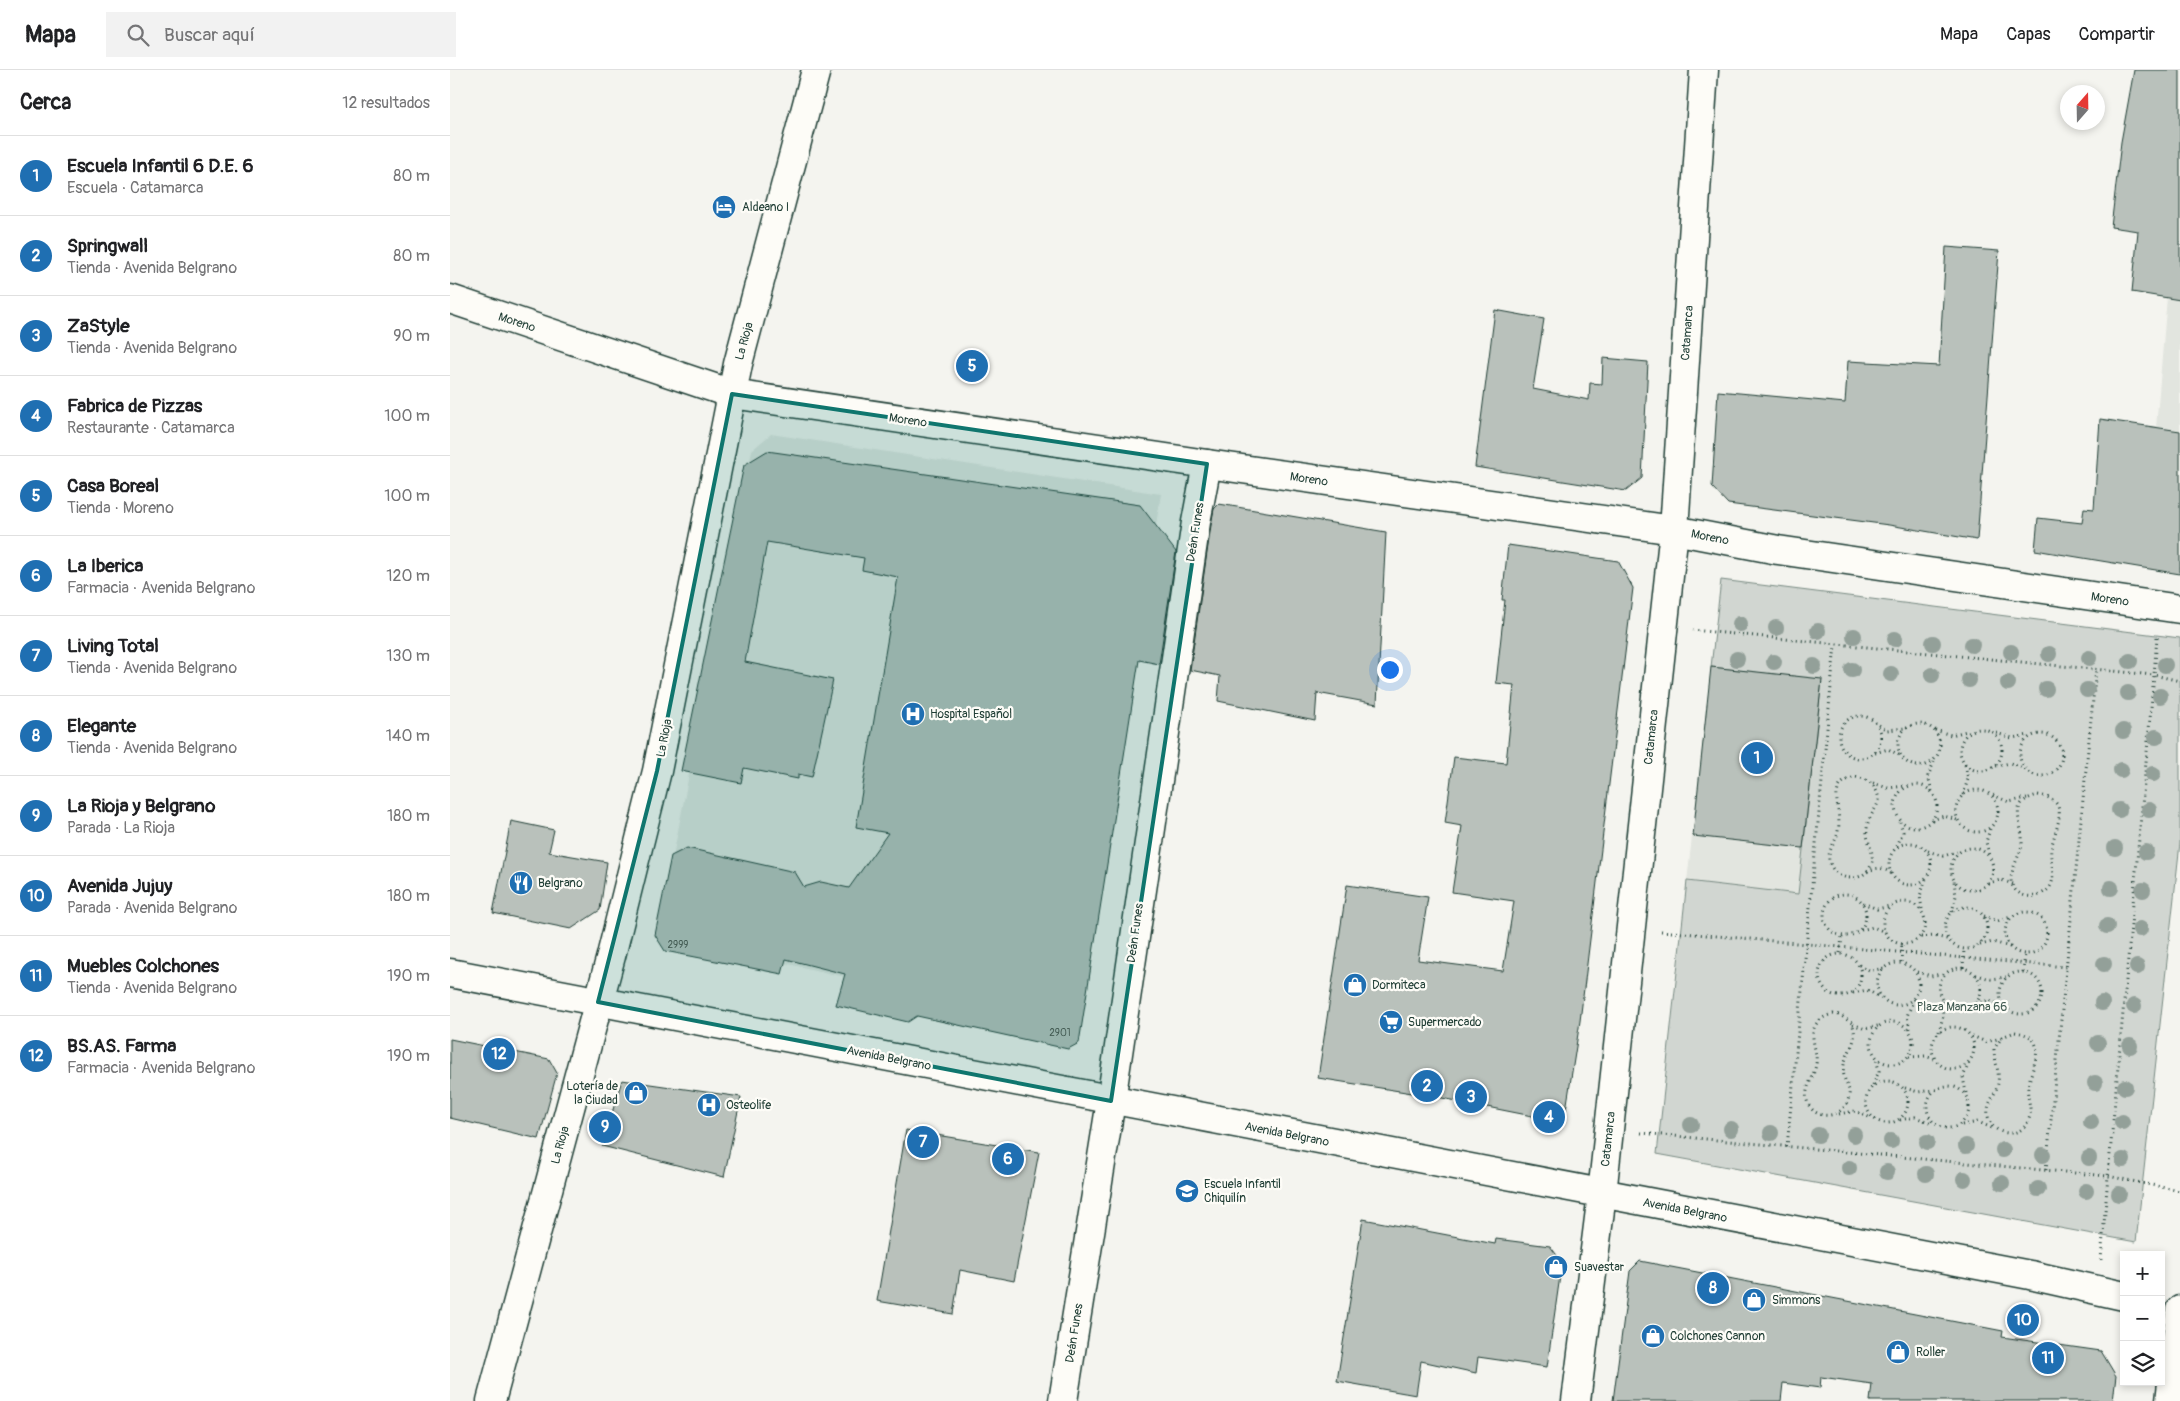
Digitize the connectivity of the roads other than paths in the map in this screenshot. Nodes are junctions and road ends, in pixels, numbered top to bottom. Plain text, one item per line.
1 (816, 70) edge
2 (1704, 70) edge
3 (450, 300) edge
4 (732, 394) junction
5 (1207, 464) junction
6 (1674, 530) junction
7 (2170, 608) edge
8 (450, 973) edge
9 (598, 1002) junction
10 (1111, 1100) junction
11 (1602, 1194) junction
12 (2120, 1295) edge
13 (2165, 1305) edge
14 (2180, 1309) edge
15 (492, 1401) edge
16 (1063, 1401) edge
17 (1576, 1401) edge
18 (2170, 1401) edge

1 - 4 street, La Rioja
2 - 6 street, Catamarca
3 - 4 street, Moreno
4 - 5 street, Moreno
4 - 9 street, La Rioja
5 - 6 street, Moreno
5 - 10 street, Deán Funes
6 - 7 street, Moreno
6 - 11 street, Catamarca
8 - 9 street, Avenida Belgrano
9 - 10 street, Avenida Belgrano
9 - 15 street, La Rioja
10 - 11 street, Avenida Belgrano
10 - 16 street, Deán Funes
11 - 12 street, Avenida Belgrano
11 - 17 street, Catamarca
13 - 14 street
14 - 18 street

